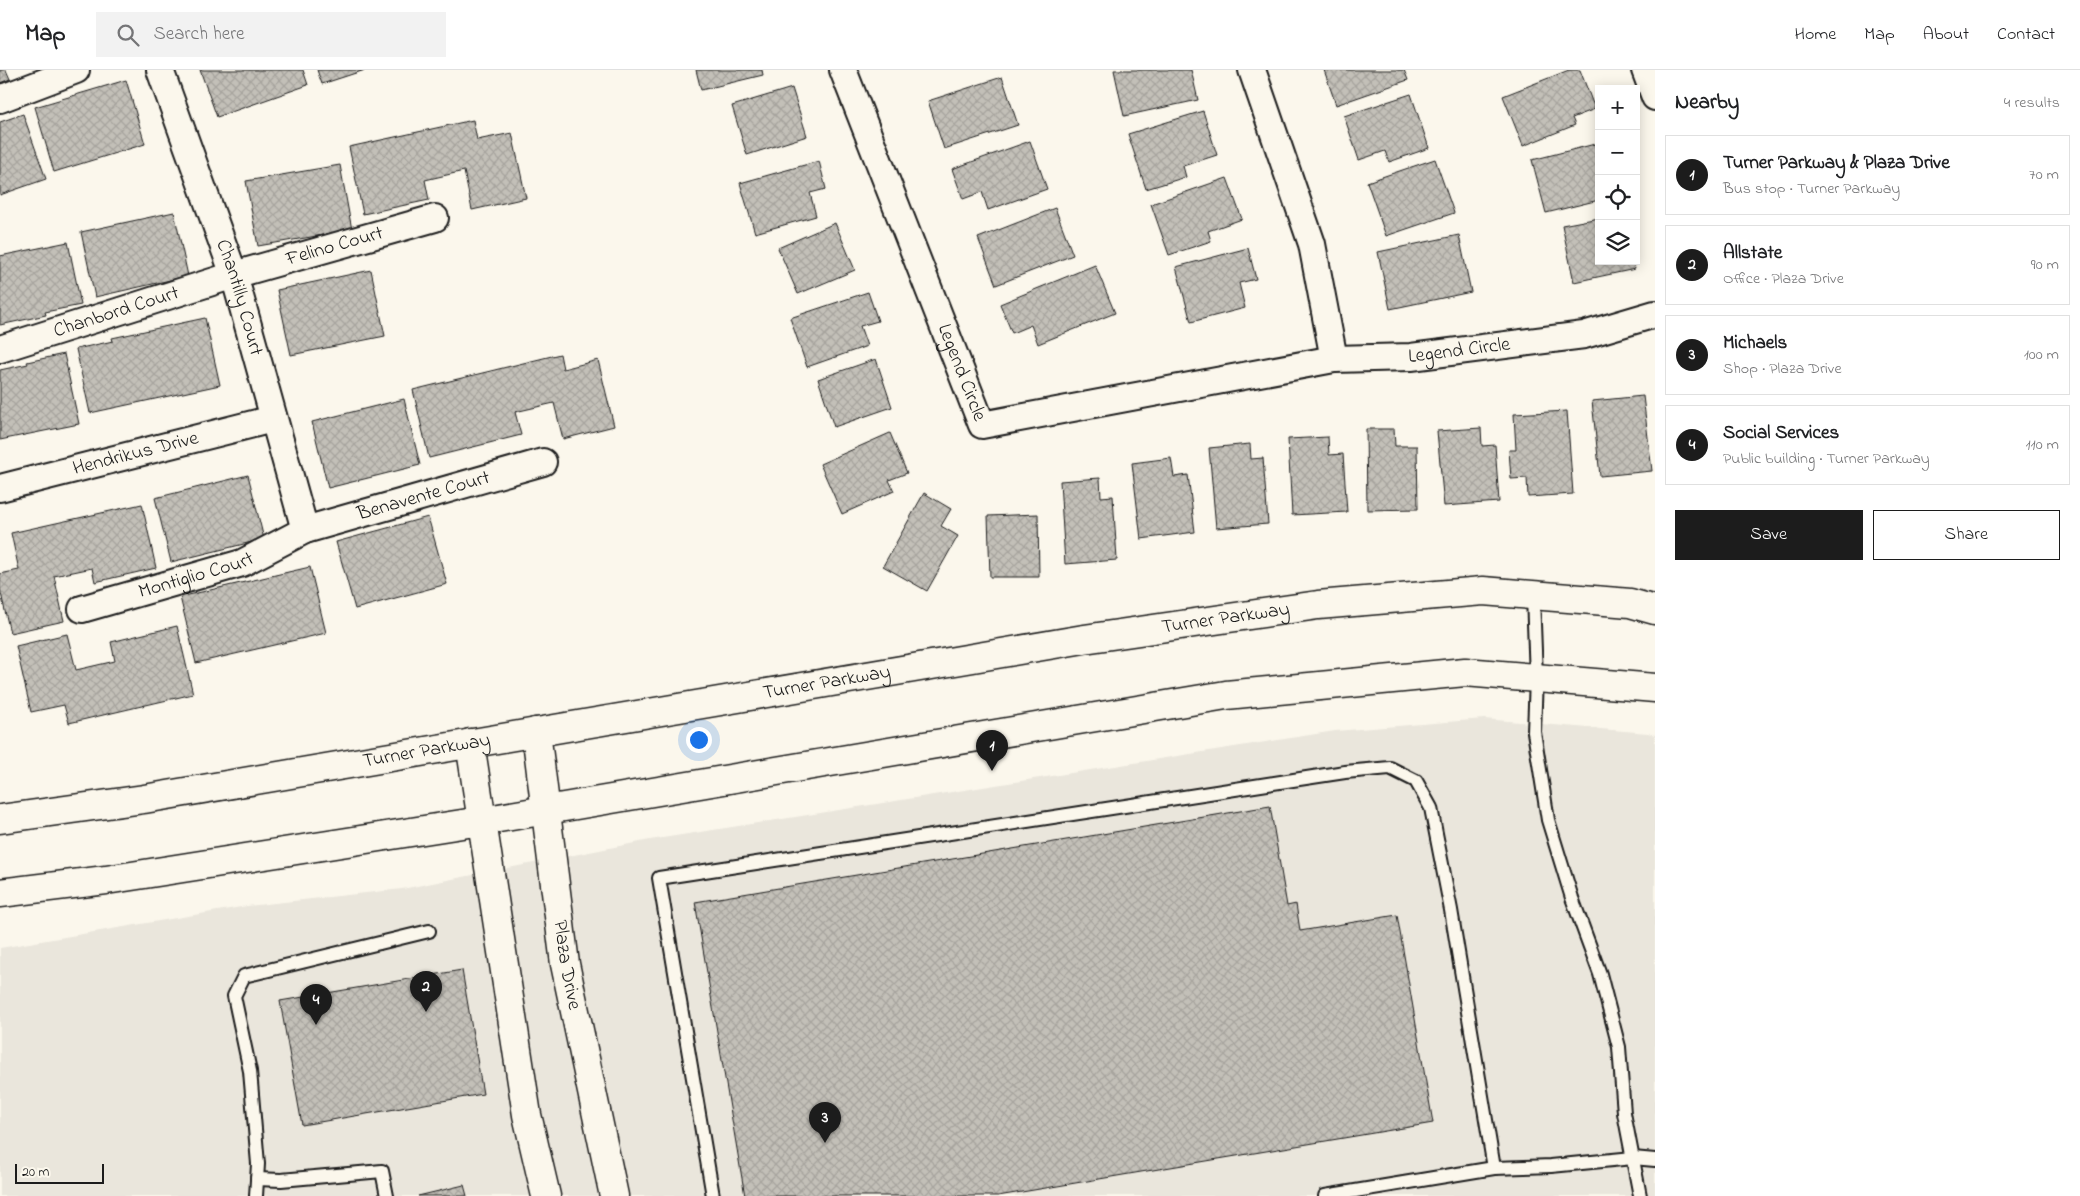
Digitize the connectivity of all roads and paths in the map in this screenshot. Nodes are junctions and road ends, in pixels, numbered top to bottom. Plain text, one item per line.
1 (76, 70) edge
2 (160, 70) edge
3 (843, 70) edge
4 (1252, 70) edge
5 (1645, 70) edge
6 (1655, 97) edge
7 (0, 99) edge
8 (436, 218) dead end
9 (234, 275) junction
10 (1655, 314) edge
11 (0, 349) edge
12 (1334, 359) junction
13 (273, 419) junction
14 (543, 462) dead end
15 (0, 488) edge
16 (304, 530) junction
17 (1533, 596) junction
18 (82, 609) dead end
19 (1655, 610) edge
20 (1536, 678) junction
21 (1655, 688) edge
22 (536, 732) junction
23 (470, 743) junction
24 (546, 810) junction
25 (0, 819) edge
26 (482, 821) junction
27 (0, 893) edge
28 (430, 931) dead end
29 (1634, 1158) junction
30 (1655, 1160) edge
31 (1494, 1168) junction
32 (257, 1179) junction
33 (256, 1196) edge
34 (387, 1196) edge
35 (546, 1196) edge
36 (614, 1196) edge
37 (713, 1196) edge
38 (1325, 1196) edge
39 (1640, 1196) edge

1 - 7 street
2 - 9 street, Chantilly Court
3 - 12 street, Legend Circle
4 - 12 street
5 - 6 street
8 - 9 street, Felino Court
9 - 11 street, Chanbord Court
9 - 13 street, Chantilly Court
10 - 12 street, Legend Circle
13 - 15 street, Hendrikus Drive
13 - 16 street, Chantilly Court
14 - 16 street, Benavente Court
16 - 18 street, Montiglio Court
17 - 19 street, Turner Parkway
17 - 20 lane
17 - 22 street, Turner Parkway
20 - 21 street
20 - 24 street
20 - 29 lane
22 - 23 street, Turner Parkway
22 - 24 street, Plaza Drive
23 - 25 street, Turner Parkway
23 - 26 street
24 - 26 street
24 - 36 street, Plaza Drive
26 - 27 street
26 - 35 street
28 - 32 lane
29 - 30 lane
29 - 31 lane
29 - 39 lane
31 - 37 lane
31 - 38 lane
32 - 33 lane
32 - 34 lane

